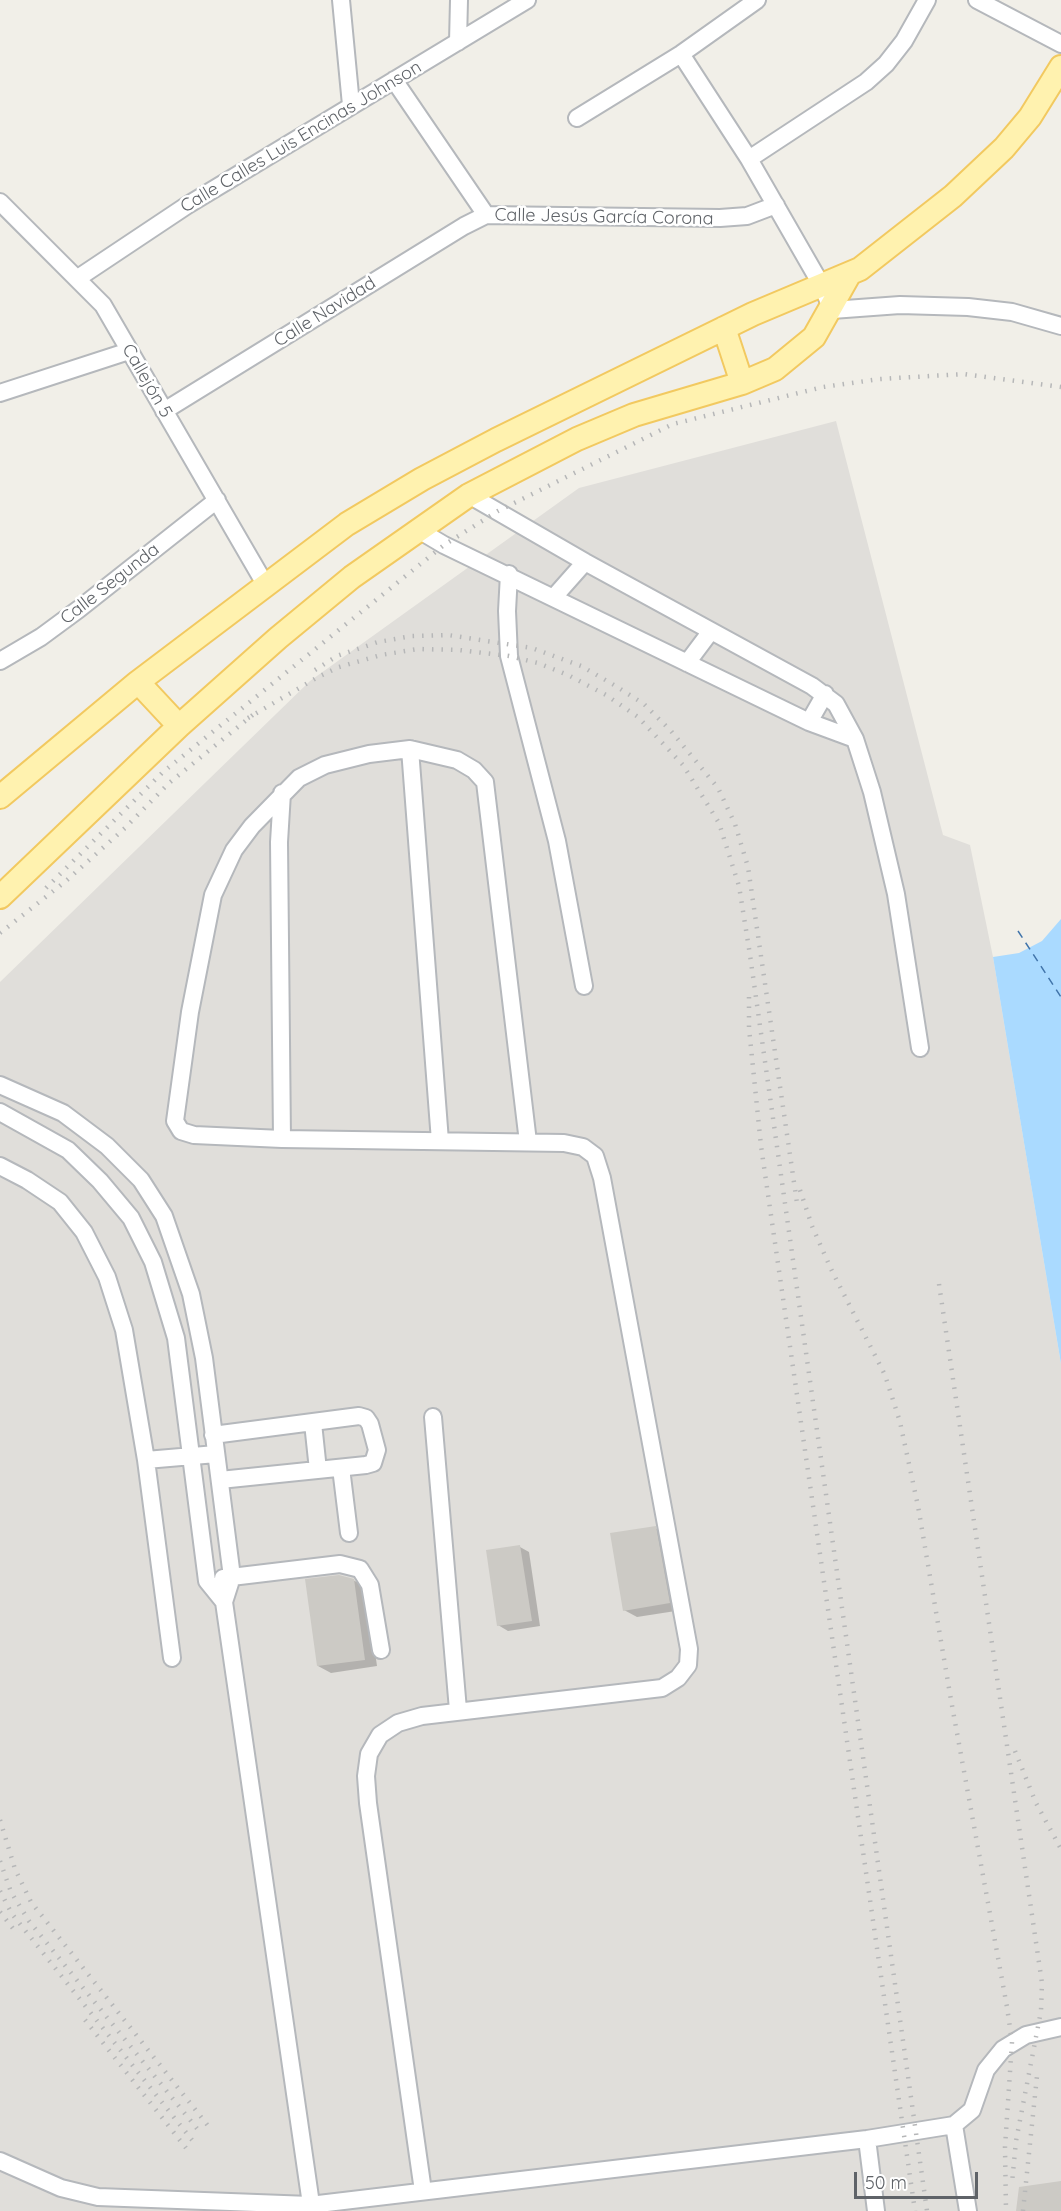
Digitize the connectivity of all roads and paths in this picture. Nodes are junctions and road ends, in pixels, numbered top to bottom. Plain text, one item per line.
1 (341, 0) edge
2 (459, 0) edge
3 (527, 0) edge
4 (758, 0) edge
5 (927, 0) edge
6 (977, 0) edge
7 (458, 42) junction
8 (1061, 44) edge
9 (681, 54) junction
10 (1061, 67) edge
11 (394, 80) junction
12 (351, 105) junction
13 (577, 118) dead end
14 (749, 159) junction
15 (0, 202) edge
16 (776, 205) junction
17 (486, 215) junction
18 (849, 275) junction
19 (78, 278) junction
20 (822, 286) junction
21 (832, 310) junction
22 (1061, 326) edge
23 (724, 328) junction
24 (129, 351) junction
25 (742, 383) junction
26 (0, 393) edge
27 (164, 411) junction
28 (469, 495) junction
29 (217, 500) junction
30 (417, 529) junction
31 (585, 562) junction
32 (509, 574) junction
33 (265, 584) junction
34 (554, 597) junction
35 (711, 631) junction
36 (0, 661) edge
37 (687, 663) junction
38 (138, 682) junction
39 (825, 694) junction
40 (809, 722) junction
41 (179, 726) junction
42 (855, 739) junction
43 (410, 749) junction
44 (282, 793) junction
45 (0, 797) edge
46 (0, 897) edge
47 (584, 986) dead end
48 (920, 1048) dead end
49 (0, 1085) edge
50 (0, 1112) edge
51 (282, 1139) junction
52 (440, 1141) junction
53 (528, 1142) junction
54 (0, 1166) edge
55 (433, 1417) dead end
56 (313, 1423) junction
57 (213, 1435) junction
58 (216, 1454) junction
59 (191, 1456) junction
60 (146, 1460) junction
61 (341, 1468) junction
62 (318, 1470) junction
63 (220, 1480) junction
64 (349, 1533) dead end
65 (232, 1577) junction
66 (207, 1581) junction
67 (224, 1602) junction
68 (381, 1650) dead end
69 (172, 1658) dead end
70 (458, 1710) junction
71 (1061, 2027) edge
72 (954, 2125) junction
73 (867, 2139) junction
74 (0, 2161) edge
75 (423, 2192) junction
76 (311, 2208) edge
77 (876, 2211) edge
78 (968, 2211) edge

1 - 12 street
2 - 7 street
3 - 7 street, Calle Calles Luis Encinas Johnson
4 - 9 street
5 - 14 street
6 - 8 street
7 - 11 street, Calle Calles Luis Encinas Johnson
9 - 13 street
9 - 14 street
10 - 18 main road
11 - 12 street, Calle Calles Luis Encinas Johnson
11 - 17 street, Calle Jesús García Corona
12 - 19 street, Calle Calles Luis Encinas Johnson
14 - 16 street
15 - 19 street, Callejón 5
16 - 17 street, Calle Jesús García Corona
16 - 20 street
17 - 27 street, Calle Navidad
18 - 20 main road
18 - 21 main road
19 - 24 street, Callejón 5
20 - 21 street
20 - 23 main road
21 - 22 street
21 - 25 main road
23 - 25 main road
23 - 33 main road
24 - 26 street
24 - 27 street, Callejón 5
25 - 28 main road
27 - 29 street, Callejón 5
28 - 30 main road
28 - 31 street
29 - 33 street, Callejón 5
29 - 36 street, Calle Segunda
30 - 32 street
30 - 41 main road
31 - 34 street
31 - 35 street
32 - 34 street
32 - 47 street
33 - 38 main road
34 - 37 street
35 - 37 street
35 - 39 street
37 - 40 street
38 - 41 main road
38 - 45 main road
39 - 40 street
39 - 42 street
40 - 42 street
41 - 46 main road
42 - 48 street
43 - 44 street
43 - 52 street
43 - 53 street
44 - 51 street
44 - 51 street
49 - 57 street
50 - 59 street
51 - 52 street
52 - 53 street
53 - 70 street
54 - 60 street
55 - 70 street
56 - 57 street
56 - 61 street
56 - 62 street
57 - 58 street
58 - 59 street
58 - 63 street
59 - 60 street
59 - 66 street
60 - 69 street
61 - 62 street
61 - 64 street
62 - 63 street
63 - 65 street
65 - 66 street
65 - 67 street
65 - 68 street
66 - 67 street
67 - 76 street
70 - 75 street
71 - 72 street
72 - 73 street
72 - 78 street
73 - 75 street
73 - 77 street
74 - 76 street
75 - 76 street

